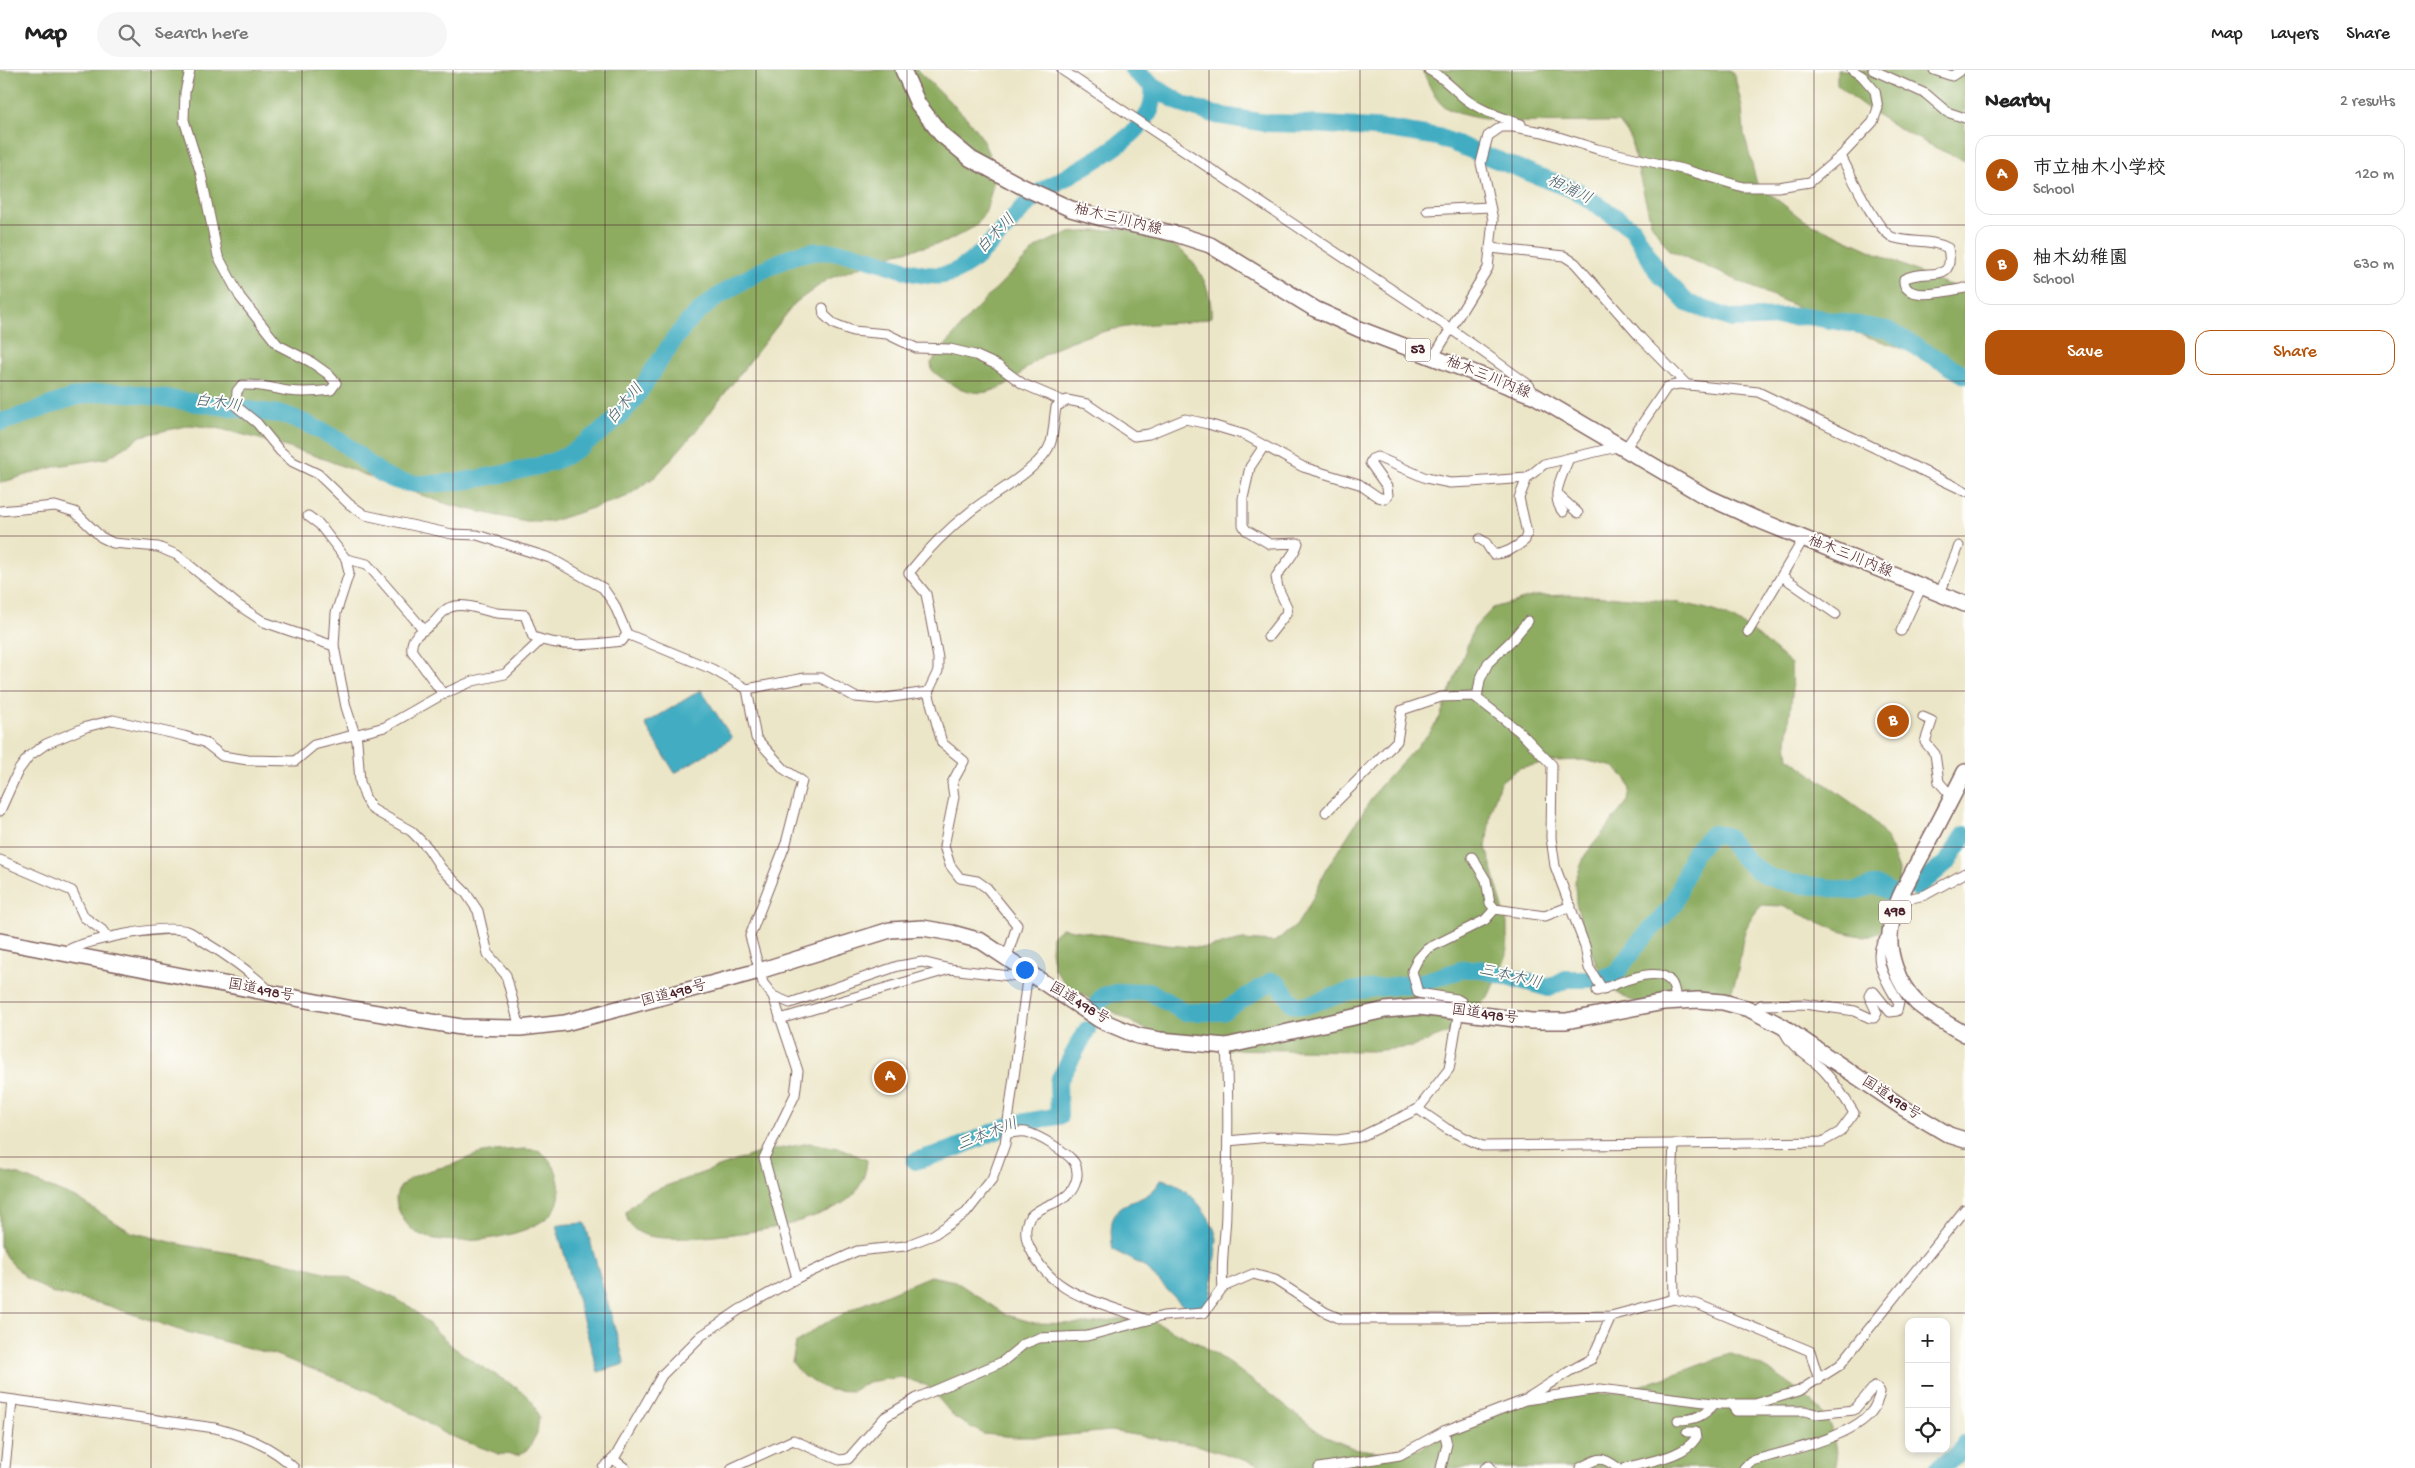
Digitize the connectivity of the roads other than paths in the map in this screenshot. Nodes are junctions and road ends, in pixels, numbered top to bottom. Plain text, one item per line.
1 (190, 70) edge
2 (903, 70) edge
3 (1062, 70) edge
4 (1429, 70) edge
5 (1852, 70) edge
6 (1873, 70) edge
7 (1934, 70) edge
8 (1961, 70) edge
9 (1965, 118) edge
10 (1530, 130) junction
11 (1841, 156) junction
12 (1490, 207) junction
13 (1427, 210) dead end
14 (1490, 248) junction
15 (1965, 288) edge
16 (822, 308) dead end
17 (1451, 329) junction
18 (1434, 356) junction
19 (1687, 385) junction
20 (1535, 396) junction
21 (1065, 402) junction
22 (1264, 446) junction
23 (1623, 448) junction
24 (1569, 458) junction
25 (1527, 478) junction
26 (1965, 491) edge
27 (1557, 494) junction
28 (0, 511) edge
29 (1563, 512) dead end
30 (1578, 513) dead end
31 (308, 516) dead end
32 (1804, 538) junction
33 (1480, 540) dead end
34 (1960, 546) dead end
35 (346, 559) junction
36 (1782, 576) junction
37 (1922, 586) junction
38 (1940, 593) junction
39 (1965, 604) edge
40 (1836, 614) dead end
41 (1528, 620) dead end
42 (424, 630) junction
43 (1901, 631) dead end
44 (1748, 632) dead end
45 (628, 634) junction
46 (1268, 637) dead end
47 (541, 640) junction
48 (334, 646) junction
49 (746, 689) junction
50 (928, 692) junction
51 (443, 694) junction
52 (1477, 698) junction
53 (1923, 717) dead end
54 (353, 734) junction
55 (1965, 772) edge
56 (1952, 797) junction
57 (0, 811) edge
58 (1326, 812) dead end
59 (1472, 857) dead end
60 (0, 860) edge
61 (1965, 873) edge
62 (1898, 901) junction
63 (1571, 906) junction
64 (1495, 909) junction
65 (1890, 934) junction
66 (108, 938) junction
67 (0, 941) edge
68 (62, 953) junction
69 (1007, 957) junction
70 (950, 969) junction
71 (759, 971) junction
72 (1028, 972) junction
73 (272, 993) junction
74 (772, 996) junction
75 (1676, 1001) junction
76 (1462, 1011) junction
77 (1753, 1011) junction
78 (780, 1019) junction
79 (1782, 1026) junction
80 (520, 1028) junction
81 (1965, 1034) edge
82 (1226, 1046) junction
83 (1418, 1109) junction
84 (1007, 1133) junction
85 (1965, 1140) edge
86 (1228, 1141) junction
87 (1674, 1144) junction
88 (1965, 1209) edge
89 (797, 1278) junction
90 (1223, 1287) junction
91 (1674, 1299) junction
92 (1611, 1316) junction
93 (1147, 1320) junction
94 (1819, 1380) junction
95 (0, 1398) edge
96 (1525, 1400) junction
97 (12, 1401) junction
98 (1714, 1403) junction
99 (1731, 1404) junction
100 (1678, 1420) dead end
101 (1444, 1431) junction
102 (1688, 1432) dead end
103 (613, 1458) junction
104 (5, 1468) edge
105 (294, 1468) edge
106 (603, 1468) edge
107 (625, 1468) edge
108 (732, 1468) edge
109 (1319, 1468) edge
110 (1441, 1468) edge
111 (1485, 1468) edge
112 (1490, 1468) edge
113 (1580, 1468) edge
114 (1618, 1468) edge
115 (1626, 1468) edge
116 (1744, 1468) edge

1 - 45 street
2 - 18 main road, 柚木三川内線 / 53
3 - 17 street
4 - 10 street
5 - 11 street
6 - 9 street
7 - 8 street
10 - 11 street
10 - 12 street
11 - 15 street
12 - 13 street
12 - 14 street
14 - 17 street
14 - 19 street
16 - 21 street
17 - 18 street
17 - 20 street
18 - 20 main road, 柚木三川内線 / 53
19 - 23 street
19 - 26 street
20 - 23 main road, 柚木三川内線 / 53
21 - 22 street
21 - 50 street
22 - 25 street
22 - 46 street
23 - 24 street
23 - 32 main road, 柚木三川内線 / 53
24 - 25 street
24 - 27 street
25 - 33 street
27 - 29 street
27 - 30 street
28 - 48 street
31 - 35 street
32 - 36 street
32 - 37 main road, 柚木三川内線 / 53
34 - 38 street
35 - 42 street
35 - 48 street
36 - 40 street
36 - 44 street
37 - 38 main road, 柚木三川内線 / 53
37 - 43 street
38 - 39 main road, 柚木三川内線 / 53
41 - 52 street
42 - 47 street
42 - 51 street
45 - 47 street
45 - 49 street
47 - 51 street
48 - 54 street
49 - 50 street
49 - 71 street
50 - 69 street
51 - 54 street
52 - 58 street
52 - 63 street
53 - 56 street
54 - 57 street
54 - 80 street
55 - 56 main road, 498
56 - 62 main road, 498
59 - 64 street
60 - 66 street
61 - 62 street
62 - 65 main road, 498
63 - 64 street
63 - 75 street
64 - 76 street
65 - 77 street
65 - 81 main road, 498
66 - 68 street
66 - 73 street
67 - 68 main road, 国道498号
68 - 73 main road, 国道498号
69 - 71 main road, 国道498号
69 - 72 main road, 国道498号
70 - 72 street
70 - 74 street
70 - 78 street
71 - 74 street
71 - 80 main road, 国道498号
72 - 82 main road, 国道498号
72 - 84 street
73 - 80 main road, 国道498号
74 - 78 street
75 - 76 main road, 国道498号
75 - 77 main road, 国道498号
76 - 82 main road, 国道498号
76 - 83 street
77 - 79 main road, 国道498号
78 - 89 street
79 - 85 main road, 国道498号
79 - 87 street
82 - 86 street
83 - 86 street
83 - 87 street
84 - 89 street
84 - 93 street
86 - 90 street
87 - 91 street
88 - 94 street
89 - 103 street
90 - 92 street
90 - 93 street
91 - 92 street
91 - 94 street
92 - 96 street
93 - 108 street
94 - 99 street
95 - 97 street
96 - 98 street
96 - 101 street
97 - 104 street
97 - 105 street
98 - 99 street
98 - 100 street
99 - 116 street
101 - 109 street
101 - 110 street
102 - 115 street
103 - 106 street
103 - 107 street
111 - 112 street
113 - 114 street

